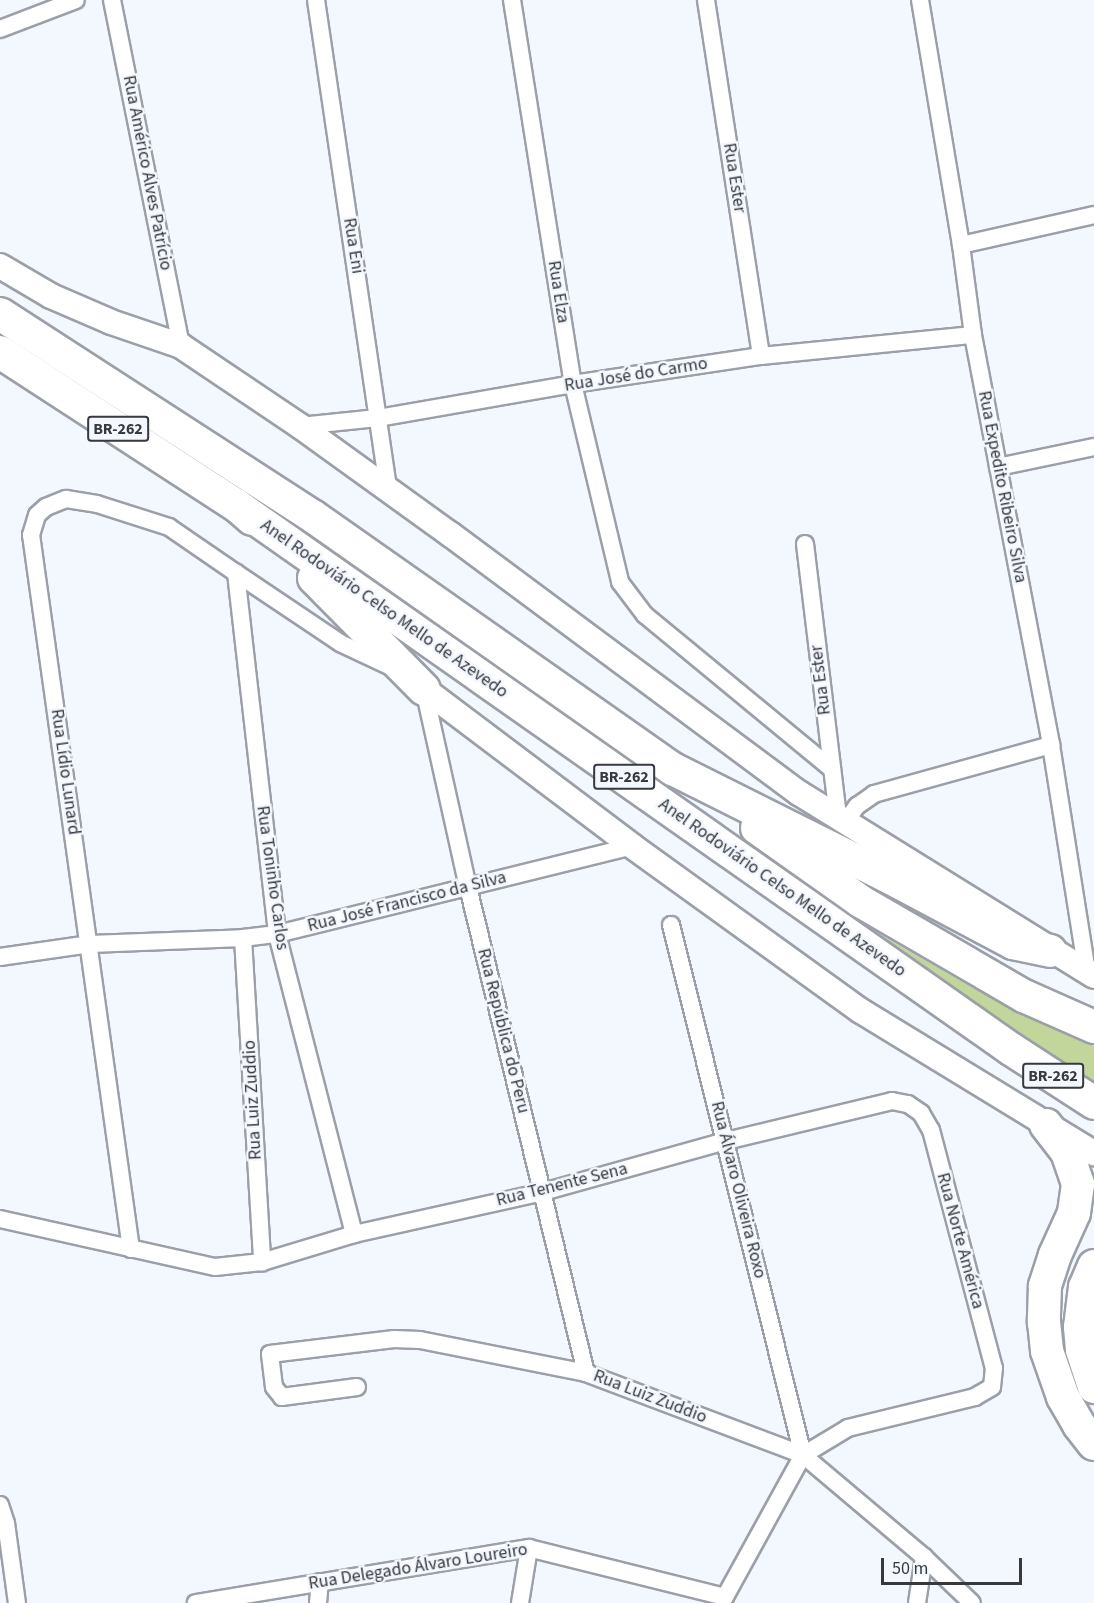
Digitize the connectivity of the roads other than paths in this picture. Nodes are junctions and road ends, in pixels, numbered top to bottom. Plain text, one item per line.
1 (76, 0) edge
2 (112, 0) edge
3 (315, 0) edge
4 (512, 0) edge
5 (706, 0) edge
6 (920, 0) edge
7 (0, 29) edge
8 (1094, 215) edge
9 (961, 246) junction
10 (0, 266) edge
11 (0, 314) edge
12 (973, 335) junction
13 (181, 346) junction
14 (0, 352) edge
15 (761, 356) junction
16 (573, 384) junction
17 (378, 417) junction
18 (300, 426) junction
19 (1094, 447) edge
20 (998, 467) junction
21 (389, 492) junction
22 (236, 505) junction
23 (805, 544) dead end
24 (236, 579) junction
25 (418, 683) junction
26 (1051, 745) junction
27 (673, 769) junction
28 (832, 769) junction
29 (842, 819) junction
30 (632, 846) junction
31 (468, 887) junction
32 (671, 925) dead end
33 (277, 934) junction
34 (243, 938) junction
35 (90, 944) junction
36 (1050, 951) junction
37 (0, 957) edge
38 (1090, 975) edge
39 (1094, 1027) edge
40 (1094, 1103) edge
41 (908, 1104) joint
42 (1046, 1125) junction
43 (726, 1141) junction
44 (1094, 1154) edge
45 (543, 1192) junction
46 (0, 1219) edge
47 (354, 1234) junction
48 (131, 1249) junction
49 (262, 1262) junction
50 (1094, 1266) edge
51 (586, 1373) junction
52 (357, 1387) dead end
53 (1094, 1388) edge
54 (1094, 1444) edge
55 (803, 1455) junction
56 (0, 1505) edge
57 (529, 1548) junction
58 (924, 1557) junction
59 (320, 1582) junction
60 (725, 1600) edge
61 (17, 1603) edge
62 (196, 1603) edge
63 (318, 1603) edge
64 (520, 1603) edge
65 (917, 1603) edge
66 (972, 1603) edge

1 - 7 street
2 - 13 street, Rua Américo Alves Patrício
3 - 17 street, Rua Eni
4 - 16 street, Rua Elza
5 - 15 street, Rua Ester
6 - 9 street, Rua Expedito Ribeiro Silva
8 - 9 street
9 - 12 street, Rua Expedito Ribeiro Silva
10 - 13 main road
11 - 27 highway, BR-262
12 - 15 street, Rua José do Carmo
12 - 20 street, Rua Expedito Ribeiro Silva
13 - 18 main road
14 - 22 highway, BR-262
15 - 16 street, Rua José do Carmo
16 - 17 street, Rua José do Carmo
16 - 28 street, Rua Elza
17 - 18 street, Rua José do Carmo
17 - 21 street, Rua Eni
18 - 21 main road
19 - 20 street
20 - 26 street, Rua Expedito Ribeiro Silva
21 - 29 main road
22 - 25 highway
22 - 40 highway, Anel Rodoviário Celso Mello de Azevedo / BR-262
23 - 28 street, Rua Ester
24 - 25 street, Rua Lídio Lunard
24 - 33 street, Rua Toninho Carlos
24 - 35 street, Rua Lídio Lunard
25 - 30 main road, BR-262
25 - 31 street, Rua República do Peru
26 - 29 street
26 - 38 street, Rua Expedito Ribeiro Silva
27 - 36 highway
27 - 39 highway, Anel Rodoviário Celso Mello de Azevedo / BR-262
28 - 29 street, Rua Ester
29 - 36 main road
30 - 31 street, Rua José Francisco da Silva
30 - 42 main road, BR-262
31 - 33 street, Rua José Francisco da Silva
31 - 45 street, Rua República do Peru
32 - 43 street, Rua Álvaro Oliveira Roxo
33 - 34 street, Rua José Francisco da Silva
33 - 47 street, Rua Toninho Carlos
34 - 35 street, Rua José Francisco da Silva
34 - 49 street, Rua Luiz Zuddio
35 - 37 street, Rua José Francisco da Silva
35 - 48 street, Rua Lídio Lunard
36 - 38 main road
41 - 43 street, Rua Tenente Sena
41 - 55 street, Rua Norte América
42 - 44 main road, BR-262
42 - 54 highway
43 - 45 street, Rua Tenente Sena
43 - 55 street, Rua Álvaro Oliveira Roxo
45 - 47 street, Rua Tenente Sena
45 - 51 street, Rua República do Peru
46 - 48 street
47 - 49 street, Rua Tenente Sena
48 - 49 street, Rua Tenente Sena
50 - 53 highway
51 - 52 street, Rua Luiz Zuddio
51 - 55 street, Rua Luiz Zuddio
55 - 58 street, Rua Luiz Zuddio
55 - 60 street, Rua Delegado Álvaro Loureiro
56 - 61 street
57 - 59 street, Rua Delegado Álvaro Loureiro
57 - 60 street, Rua Delegado Álvaro Loureiro
57 - 64 street
58 - 65 street
58 - 66 street, Rua Luiz Zuddio
59 - 62 street, Rua Delegado Álvaro Loureiro
59 - 63 street

